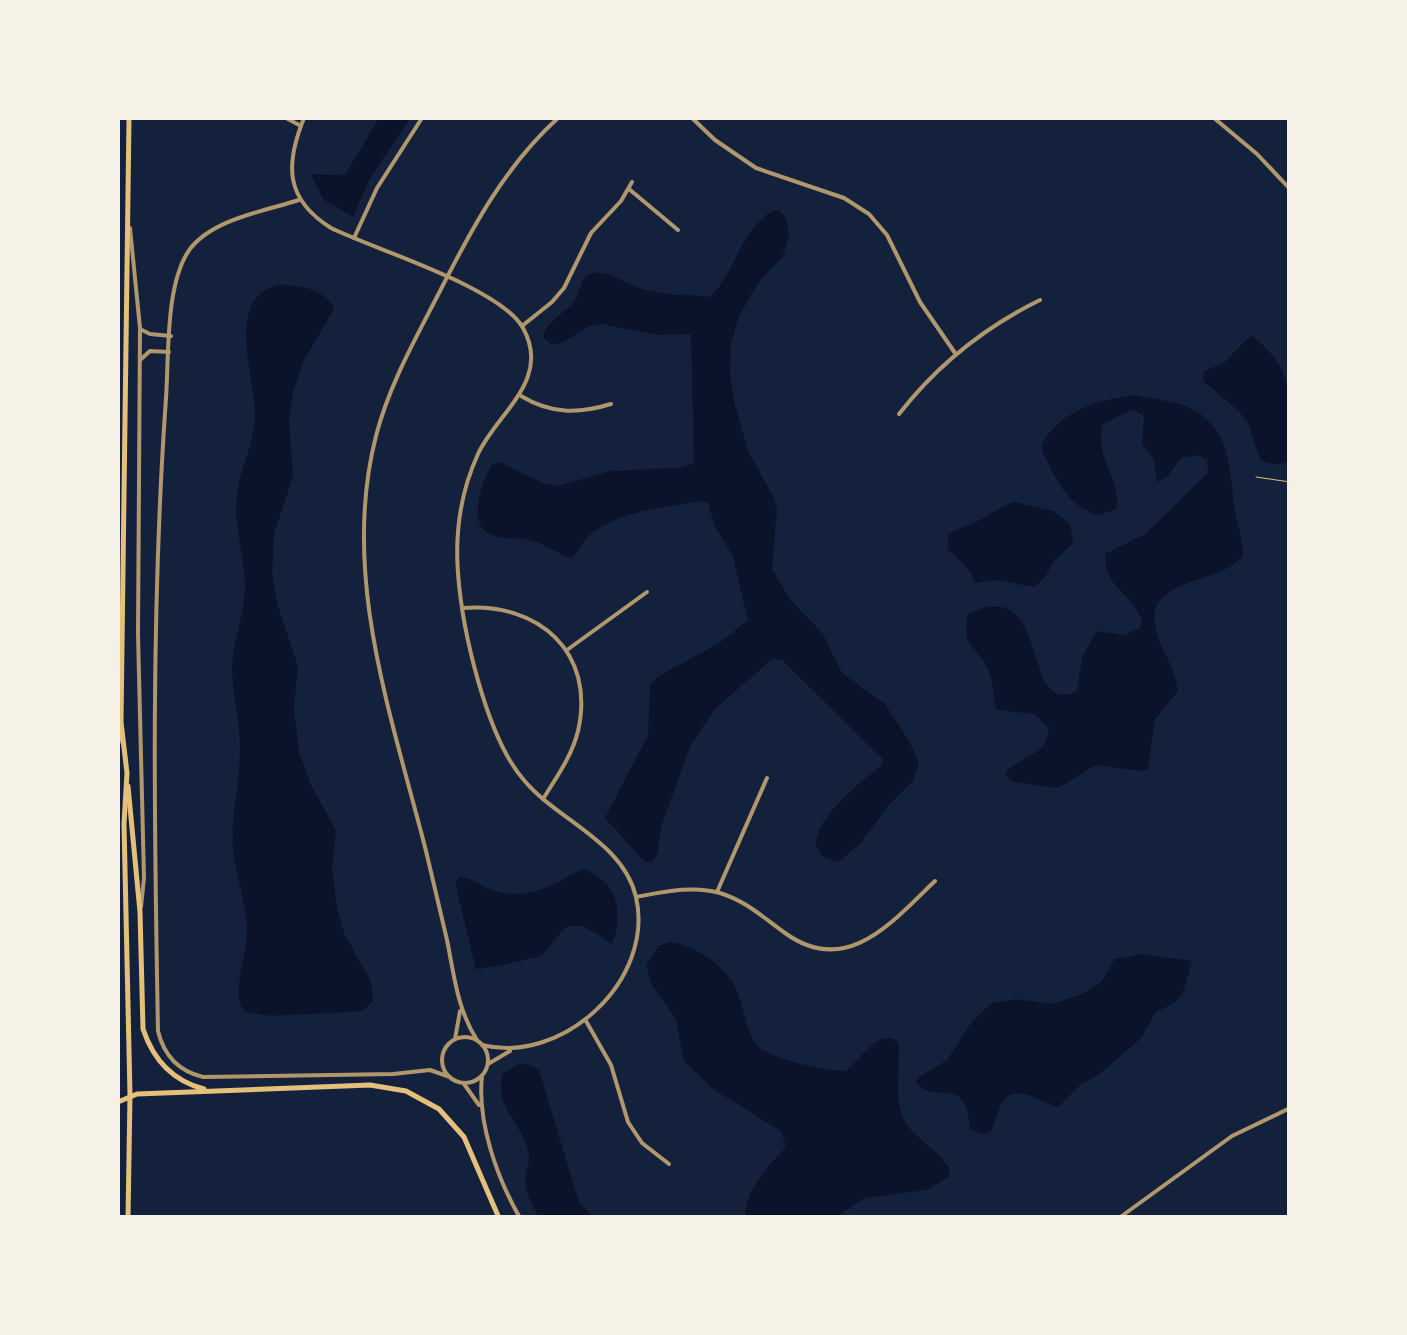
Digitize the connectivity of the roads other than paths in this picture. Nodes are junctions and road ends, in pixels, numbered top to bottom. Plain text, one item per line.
1 (129, 118) edge
2 (286, 118) edge
3 (304, 118) edge
4 (422, 118) edge
5 (558, 118) edge
6 (692, 118) edge
7 (1214, 118) edge
8 (301, 126) junction
9 (632, 182) dead end
10 (629, 189) junction
11 (1290, 189) edge
12 (300, 200) junction
13 (128, 219) junction
14 (678, 230) dead end
15 (354, 238) junction
16 (446, 278) junction
17 (1040, 300) dead end
18 (522, 326) junction
19 (140, 328) junction
20 (170, 336) junction
21 (169, 352) junction
22 (955, 353) junction
23 (140, 360) junction
24 (520, 396) junction
25 (611, 404) dead end
26 (899, 414) dead end
27 (647, 592) dead end
28 (463, 608) junction
29 (567, 650) junction
30 (122, 722) junction
31 (118, 743) edge
32 (127, 773) junction
33 (767, 778) dead end
34 (543, 799) junction
35 (935, 881) dead end
36 (716, 892) junction
37 (636, 897) junction
38 (140, 912) junction
39 (460, 1006) junction
40 (585, 1020) junction
41 (455, 1039) junction
42 (477, 1040) junction
43 (482, 1045) junction
44 (514, 1049) junction
45 (488, 1065) junction
46 (482, 1076) junction
47 (450, 1077) junction
48 (462, 1083) junction
49 (216, 1091) junction
50 (130, 1095) junction
51 (118, 1102) edge
52 (1290, 1108) edge
53 (482, 1109) junction
54 (669, 1164) dead end
55 (128, 1218) edge
56 (499, 1218) edge
57 (520, 1218) edge
58 (1120, 1218) edge

1 - 13 main road
2 - 8 street
3 - 8 street
4 - 15 street
5 - 16 street
6 - 22 street
7 - 11 street
8 - 12 street
9 - 10 street
10 - 14 street
10 - 18 street
12 - 15 street
12 - 20 street
13 - 19 street
13 - 30 main road
15 - 16 street
16 - 18 street
16 - 39 street
17 - 22 street
18 - 24 street
19 - 20 street
19 - 23 street
20 - 21 street
21 - 23 street
21 - 47 street
22 - 26 street
23 - 38 street
24 - 25 street
24 - 28 street
27 - 29 street
28 - 29 street
28 - 34 street
29 - 34 street
30 - 31 main road
30 - 32 main road
32 - 38 main road
32 - 50 main road
33 - 36 street
34 - 37 street
35 - 36 street
36 - 37 street
37 - 40 street
38 - 49 main road
39 - 41 street
39 - 42 street
40 - 44 street
40 - 54 street
41 - 42 street
41 - 47 street
42 - 43 street
43 - 44 street
43 - 45 street
44 - 45 street
45 - 46 street
46 - 48 street
46 - 53 street
47 - 48 street
48 - 53 street
49 - 50 main road
49 - 56 main road
50 - 51 main road
50 - 55 main road
52 - 58 street
53 - 57 street

